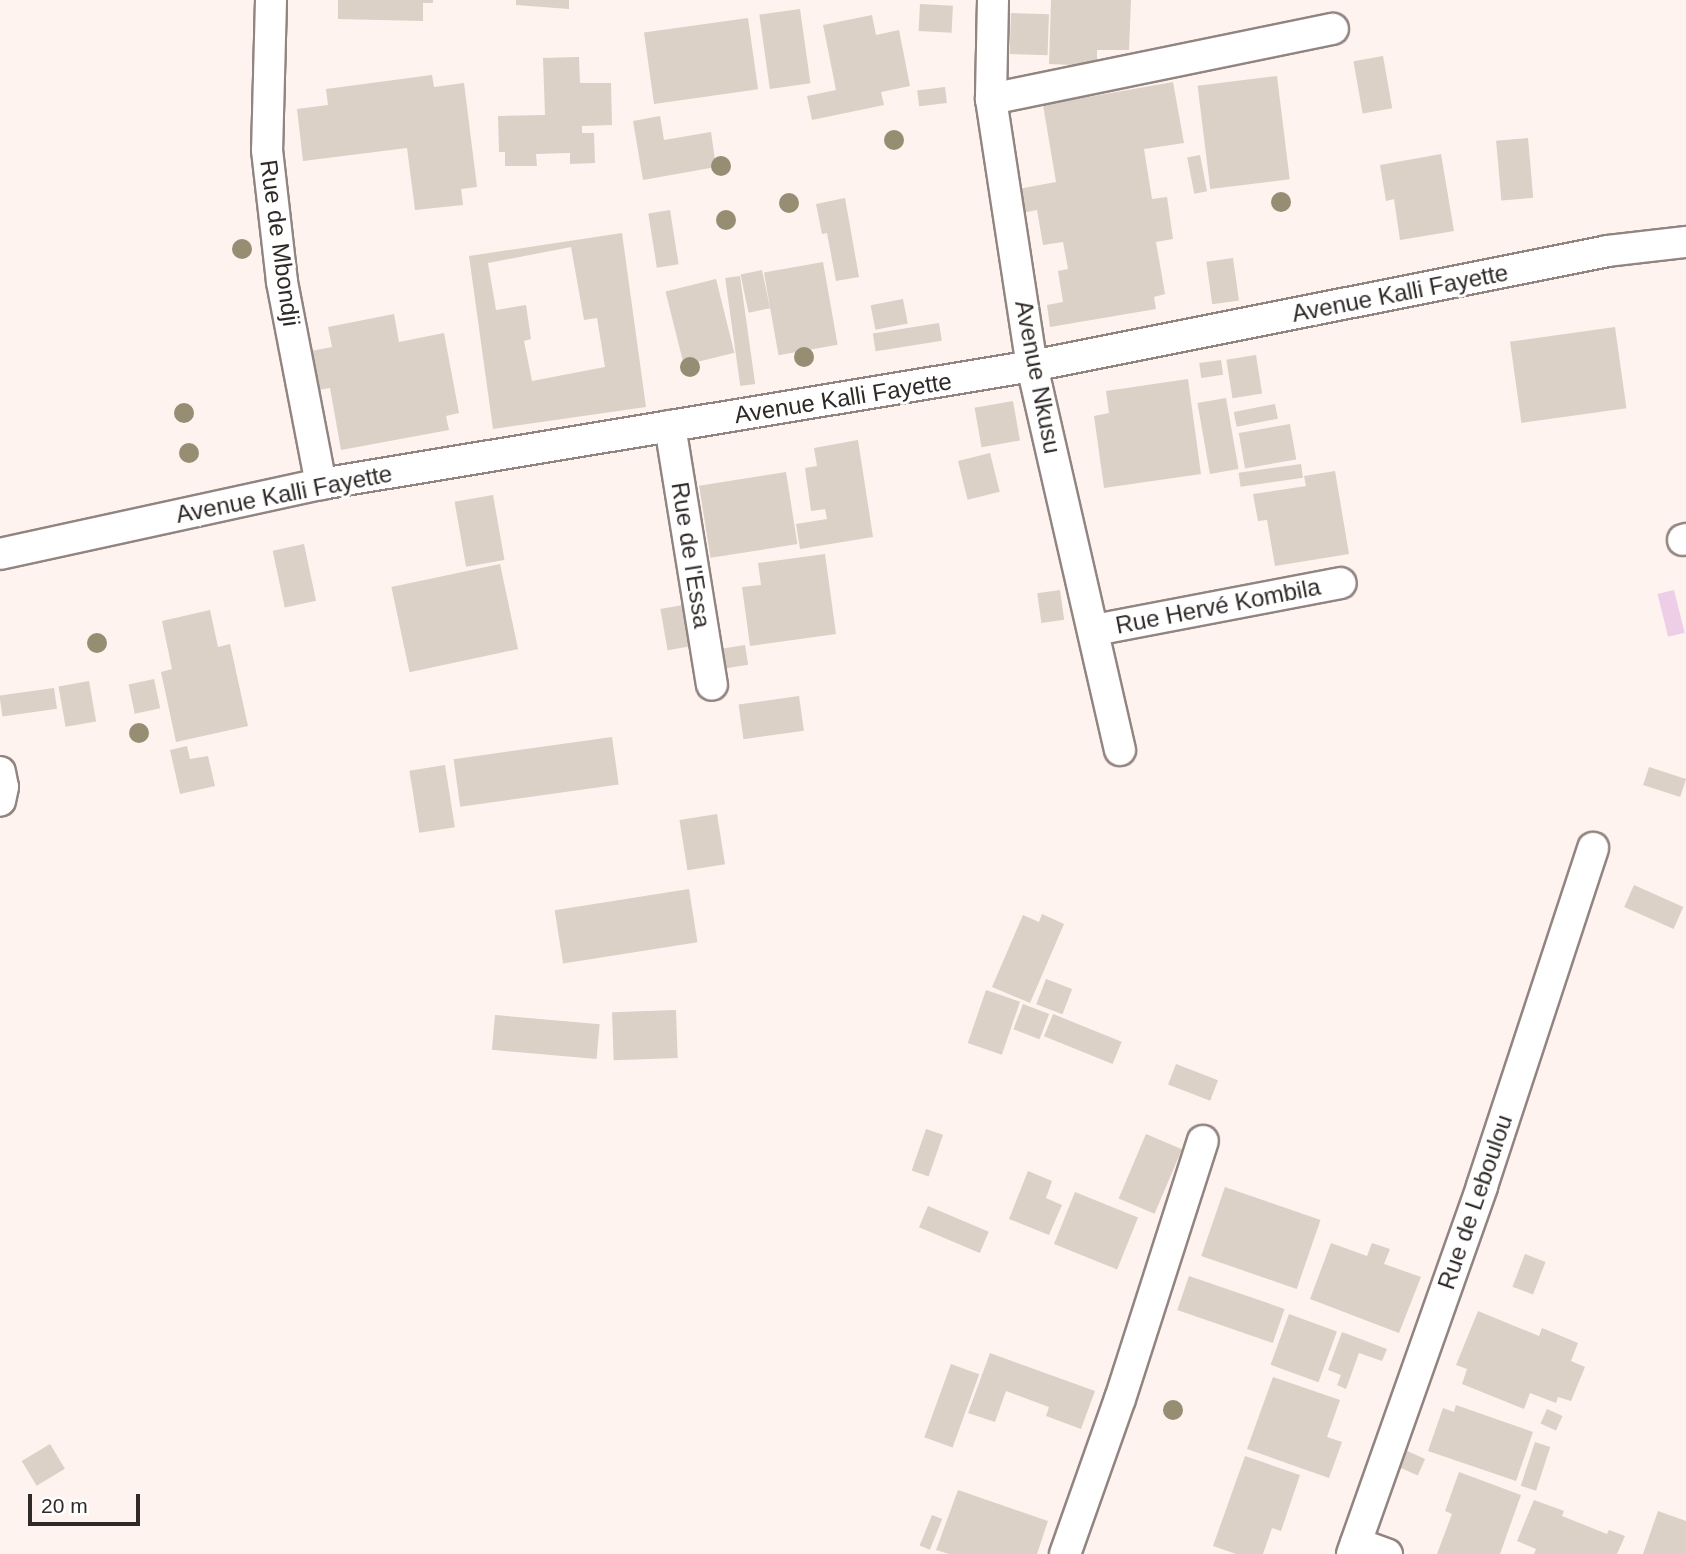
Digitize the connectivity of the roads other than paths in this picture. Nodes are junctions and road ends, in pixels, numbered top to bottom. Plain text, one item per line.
1 (271, 0) edge
2 (993, 0) edge
3 (1333, 29) dead end
4 (991, 99) junction
5 (1686, 242) edge
6 (1032, 366) junction
7 (670, 426) junction
8 (321, 484) junction
9 (0, 554) edge
10 (1341, 583) dead end
11 (1094, 630) junction
12 (712, 685) dead end
13 (1120, 750) dead end
14 (0, 772) edge
15 (0, 801) edge
16 (1593, 848) dead end
17 (1203, 1141) dead end
18 (1354, 1548) edge
19 (1065, 1554) edge
20 (1387, 1554) edge

1 - 8 street, Rue de Mbondji
2 - 4 street, Avenue Nkusu
3 - 4 street
4 - 6 street, Avenue Nkusu
5 - 6 street, Avenue Kalli Fayette
6 - 7 street, Avenue Kalli Fayette
6 - 11 street, Avenue Nkusu
7 - 8 street, Avenue Kalli Fayette
7 - 12 street, Rue de l'Essa
8 - 9 street, Avenue Kalli Fayette
10 - 11 street, Rue Hervé Kombila
11 - 13 street, Avenue Nkusu
14 - 15 street
16 - 18 street, Rue de Leboulou
17 - 19 street
18 - 20 street

